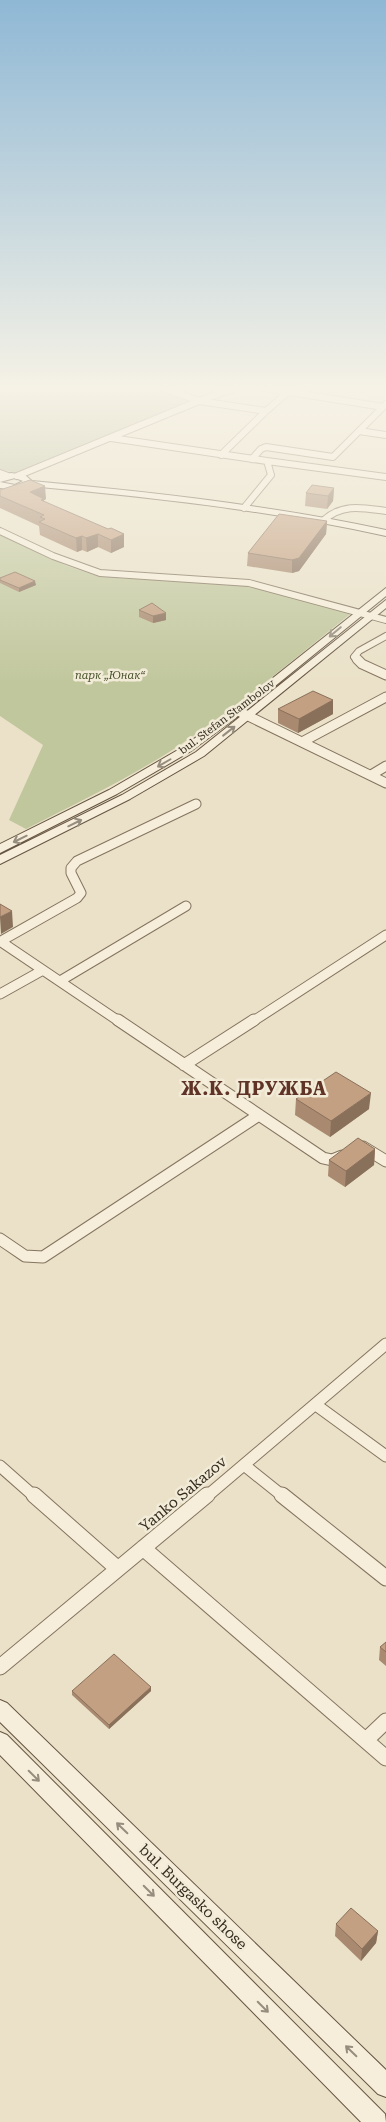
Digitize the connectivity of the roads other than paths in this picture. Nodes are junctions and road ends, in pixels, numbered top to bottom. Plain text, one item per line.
1 (12, 485) edge
2 (23, 485) edge
3 (51, 485) edge
4 (263, 485) edge
5 (244, 508) junction
6 (386, 511) edge
7 (324, 520) junction
8 (0, 530) edge
9 (386, 533) edge
10 (386, 590) edge
11 (386, 603) edge
12 (359, 612) junction
13 (371, 615) junction
14 (386, 620) edge
15 (386, 636) edge
16 (386, 675) edge
17 (386, 697) edge
18 (243, 714) junction
19 (302, 742) junction
20 (386, 766) edge
21 (371, 775) junction
22 (386, 783) edge
23 (196, 804) dead end
24 (0, 849) edge
25 (0, 860) edge
26 (186, 906) dead end
27 (386, 935) edge
28 (0, 941) edge
29 (44, 970) junction
30 (60, 981) junction
31 (0, 994) edge
32 (184, 1065) junction
33 (259, 1115) junction
34 (386, 1161) edge
35 (0, 1239) edge
36 (386, 1344) edge
37 (316, 1405) junction
38 (386, 1456) edge
39 (244, 1465) junction
40 (0, 1466) edge
41 (144, 1548) junction
42 (118, 1569) junction
43 (386, 1578) edge
44 (0, 1667) edge
45 (0, 1710) edge
46 (386, 1721) edge
47 (366, 1740) junction
48 (0, 1741) edge
49 (386, 1758) edge
50 (386, 2086) edge
51 (377, 2122) edge

1 - 2 main road
3 - 5 main road
4 - 5 street
5 - 7 main road
6 - 7 street
7 - 9 main road
8 - 12 street
10 - 12 main road, bul. Stefan Stambolov
11 - 13 main road, bul. Stefan Stambolov
12 - 13 street
12 -> 18 main road, bul. Stefan Stambolov
13 - 14 street
13 - 18 main road, bul. Stefan Stambolov
15 - 16 street
17 - 19 street
18 - 19 street
18 -> 24 main road, bul. Stefan Stambolov
25 -> 18 main road, bul. Stefan Stambolov
19 - 21 street
20 - 21 street
21 - 22 street
23 - 28 street
26 - 30 street
27 - 32 street
28 - 29 street
29 - 30 street
29 - 31 street
30 - 32 street
32 - 33 street
33 - 34 street
33 - 35 street
36 - 37 street, Yanko Sakazov
37 - 38 street
37 - 39 street, Yanko Sakazov
39 - 41 street, Yanko Sakazov
39 - 43 street
40 - 42 street
41 - 42 street, Yanko Sakazov
41 - 47 street
42 - 44 street, Yanko Sakazov
50 -> 45 main road, bul. Burgasko shose
46 - 47 street
47 - 49 street
48 -> 51 main road, bul. Burgasko shose

